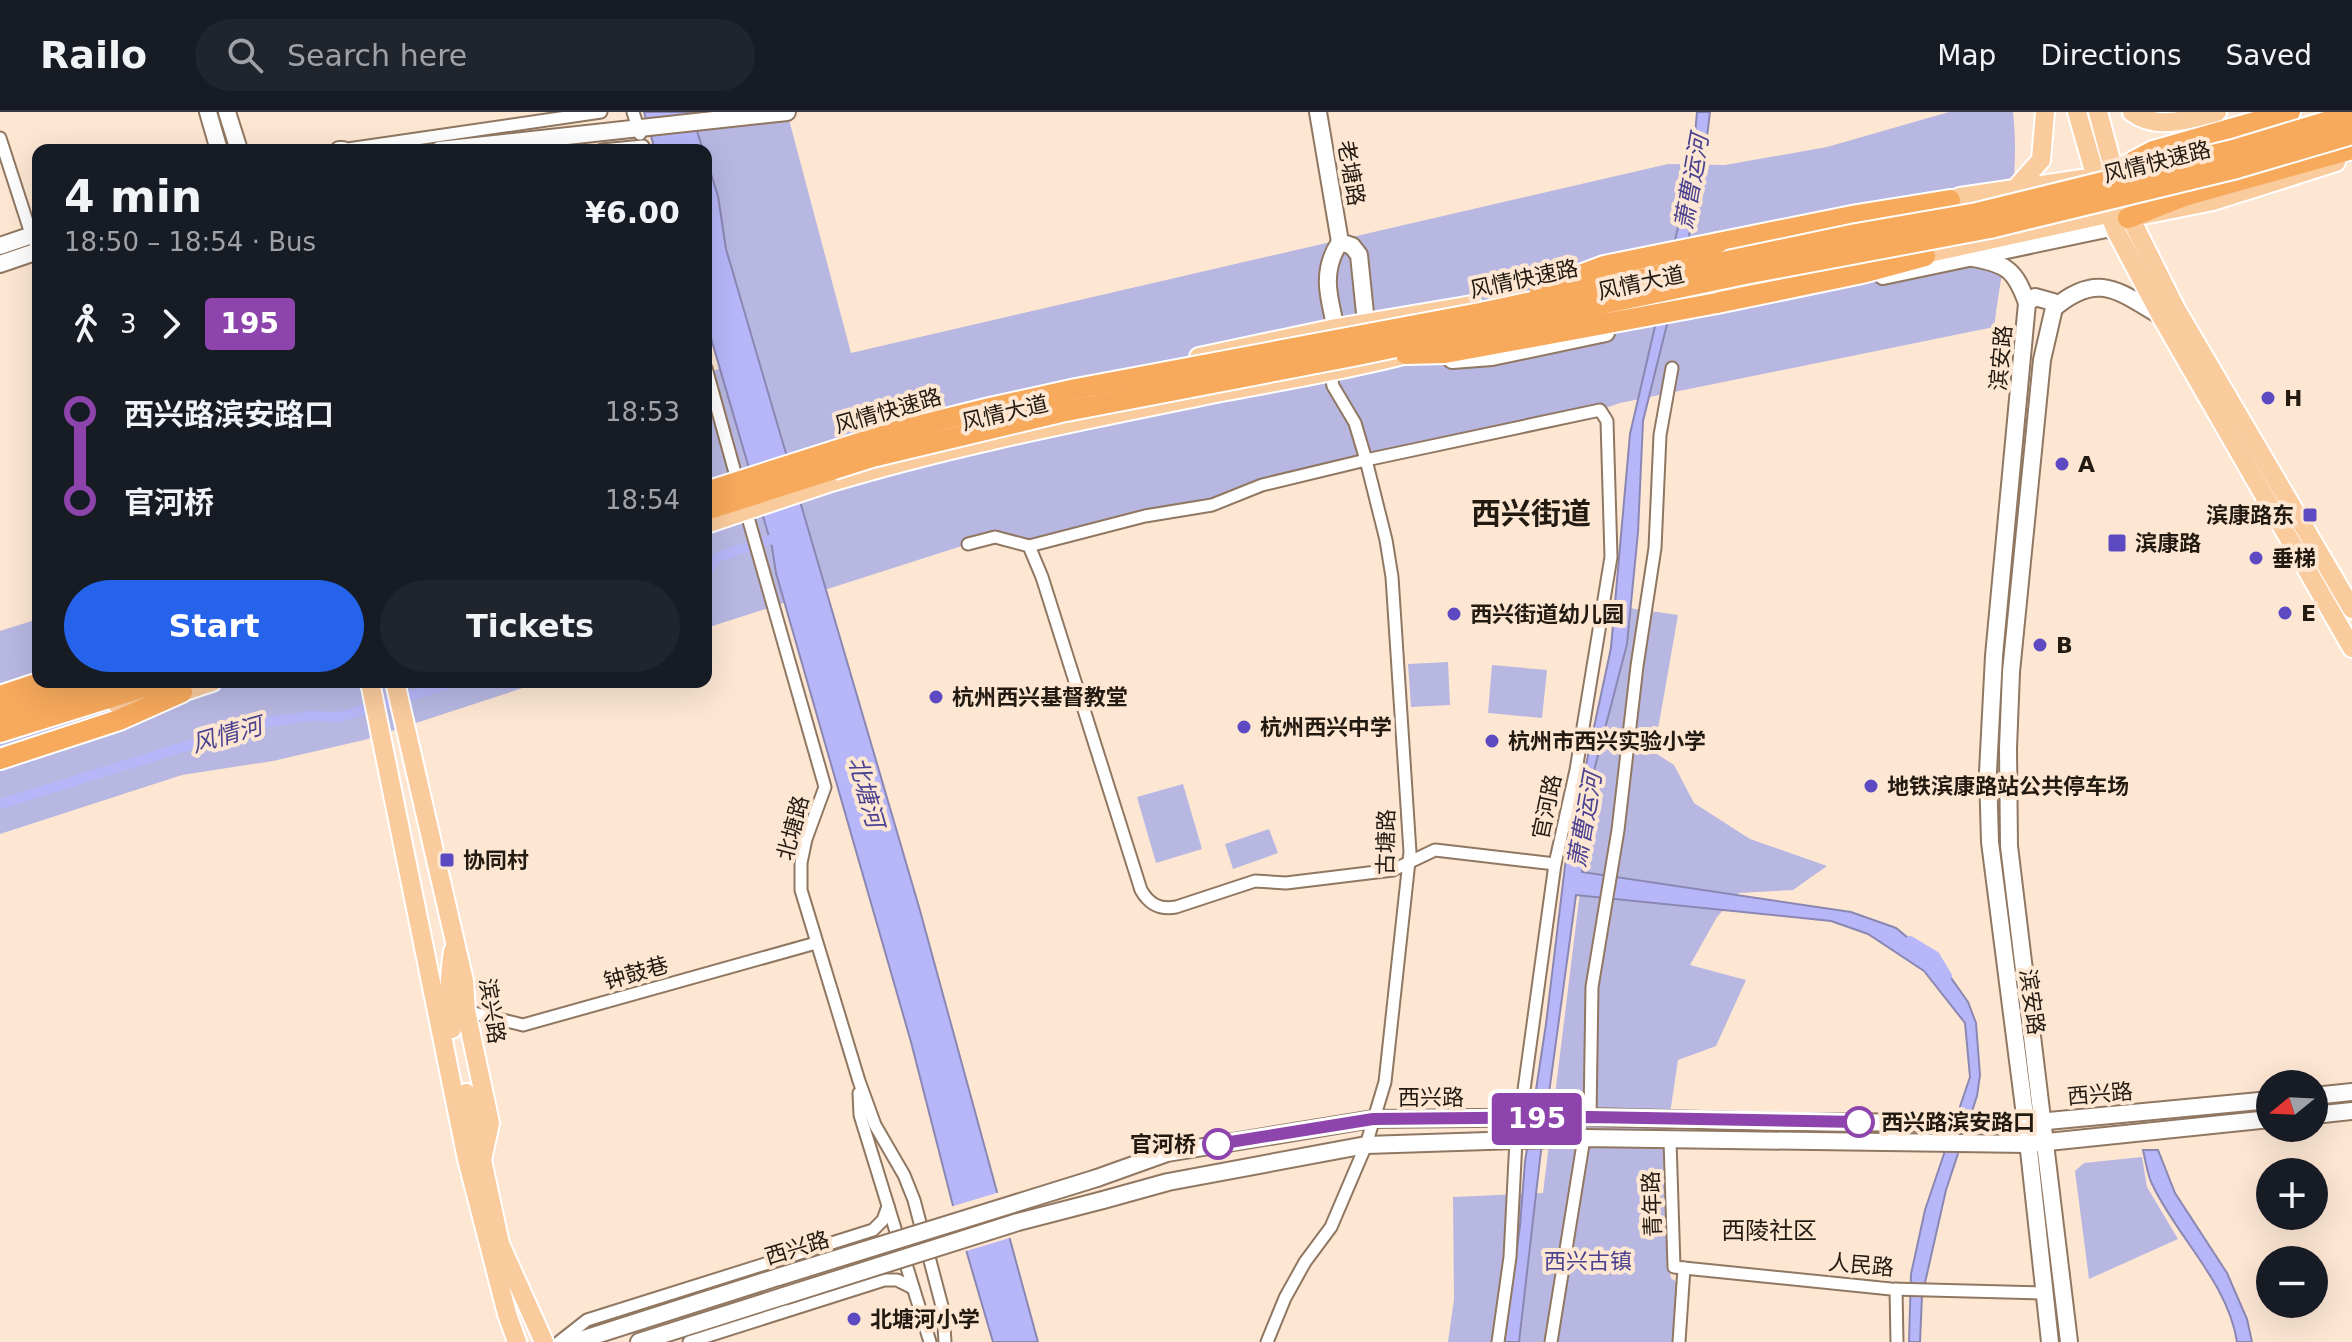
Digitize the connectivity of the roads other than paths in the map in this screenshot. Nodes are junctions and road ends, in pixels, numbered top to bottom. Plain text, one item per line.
1 (208, 112) edge
2 (227, 112) edge
3 (601, 112) edge
4 (1318, 112) edge
5 (2045, 112) edge
6 (2077, 112) edge
7 (2098, 112) edge
8 (2132, 112) edge
9 (2217, 112) edge
10 (2290, 112) edge
11 (2346, 112) edge
12 (782, 113) edge
13 (2352, 114) edge
14 (636, 120) edge
15 (2352, 132) edge
16 (0, 138) edge
17 (217, 144) edge
18 (237, 144) edge
19 (382, 144) edge
20 (478, 144) edge
21 (643, 144) edge
22 (2352, 149) edge
23 (2352, 157) edge
24 (2105, 175) junction
25 (2016, 188) junction
26 (1950, 200) joint
27 (2119, 216) junction
28 (32, 231) edge
29 (1340, 242) junction
30 (32, 243) edge
31 (32, 245) edge
32 (0, 246) edge
33 (1716, 249) junction
34 (1925, 256) joint
35 (1973, 258) junction
36 (0, 264) edge
37 (1708, 299) junction
38 (2027, 303) junction
39 (2054, 308) junction
40 (1480, 313) junction
41 (2161, 316) junction
42 (1366, 323) junction
43 (1336, 328) junction
44 (1356, 361) junction
45 (1672, 368) dead end
46 (1329, 371) junction
47 (712, 390) edge
48 (1366, 460) junction
49 (712, 480) edge
50 (712, 490) edge
51 (712, 508) edge
52 (712, 522) edge
53 (968, 544) dead end
54 (1029, 546) junction
55 (2352, 609) edge
56 (2352, 648) edge
57 (32, 685) edge
58 (51, 688) edge
59 (81, 688) edge
60 (141, 688) edge
61 (194, 688) edge
62 (371, 688) edge
63 (396, 688) edge
64 (182, 692) junction
65 (0, 696) edge
66 (0, 703) edge
67 (0, 713) edge
68 (0, 732) edge
69 (0, 742) edge
70 (0, 759) edge
71 (1408, 862) junction
72 (1555, 864) junction
73 (455, 940) junction
74 (816, 943) junction
75 (466, 1011) junction
76 (859, 1081) junction
77 (2352, 1092) edge
78 (2328, 1095) edge
79 (2256, 1101) edge
80 (2352, 1111) edge
81 (2328, 1114) edge
82 (1590, 1117) junction
83 (1373, 1119) junction
84 (1522, 1119) junction
85 (2256, 1120) edge
86 (2035, 1122) junction
87 (1584, 1138) junction
88 (1519, 1140) junction
89 (1670, 1140) junction
90 (2046, 1142) junction
91 (2028, 1144) junction
92 (1366, 1145) junction
93 (482, 1160) junction
94 (888, 1206) junction
95 (1679, 1267) junction
96 (913, 1288) junction
97 (1896, 1289) junction
98 (2044, 1293) junction
99 (517, 1342) edge
100 (544, 1342) edge
101 (559, 1342) edge
102 (574, 1342) edge
103 (639, 1342) edge
104 (689, 1342) edge
105 (930, 1342) edge
106 (945, 1342) edge
107 (1267, 1342) edge
108 (1498, 1342) edge
109 (1551, 1342) edge
110 (1679, 1342) edge
111 (1897, 1342) edge
112 (2050, 1342) edge
113 (2069, 1342) edge

1 - 17 main road
2 - 18 main road
3 - 19 street
4 - 29 main road, 老塘路
5 - 25 main road
6 - 24 main road
7 - 24 main road
8 - 9 main road
10 - 24 highway
11 - 24 main road
12 - 14 main road
13 - 40 highway, 风情快速路, bridge
14 - 20 main road
14 - 21 street
15 - 27 main road
15 - 44 highway, 风情快速路, bridge
16 - 28 street
22 - 27 highway
23 - 27 main road
24 - 25 main road
24 - 27 main road
25 - 26 main road
26 - 33 highway
27 - 34 main road
27 - 35 main road
27 - 41 main road
27 - 55 main road
29 - 42 main road, 老塘路
29 - 43 main road, 老塘路
30 - 32 main road
31 - 36 main road
33 - 40 highway, bridge
33 - 42 main road, 风情大道
34 - 37 highway
35 - 38 main road
35 - 44 main road
37 - 44 main road, 风情大道
37 - 44 highway, bridge
38 - 39 main road, 滨安路
38 - 86 main road, 滨安路
39 - 41 main road
39 - 86 main road, 滨安路
40 - 50 highway, 风情快速路, bridge
41 - 56 main road
42 - 43 main road, 风情大道
43 - 46 street
43 - 49 main road, 风情大道
44 - 46 main road, 风情大道
44 - 51 highway, 风情快速路, bridge
45 - 82 street
46 - 48 street, 古塘路
46 - 52 main road, 风情大道, bridge
47 - 74 street, 北塘路
48 - 54 street
48 - 71 street, 古塘路
48 - 72 street, 官河路
53 - 54 street
54 - 71 street
57 - 65 highway
58 - 66 main road
59 - 67 highway
60 - 68 highway
61 - 64 main road
62 - 99 main road
63 - 73 main road, 滨兴路
64 - 69 main road
64 - 70 highway
71 - 72 street
71 - 83 street, 古塘路
72 - 84 street, 官河路
73 - 75 main road, 滨兴路
73 - 93 main road
74 - 75 street, 钟鼓巷
74 - 76 street, 北塘路
75 - 93 main road, 滨兴路
76 - 94 street, 北塘路
76 - 106 street, 北塘路
77 - 78 main road
79 - 86 main road, 西兴路
80 - 81 main road
82 - 84 main road, 西兴路
82 - 86 main road, 西兴路
83 - 84 main road, 西兴路
83 - 92 street, 古塘路
83 - 102 main road, 西兴路, bridge
85 - 90 main road, 西兴路
86 - 90 main road, 滨安路
86 - 91 main road, 滨安路
87 - 88 main road, 西兴路
87 - 89 main road, 西兴路
87 - 109 street
88 - 92 main road, 西兴路
88 - 108 street
89 - 91 main road, 西兴路
89 - 95 street, 青年路
90 - 91 main road, 西兴路
90 - 113 main road, 滨安路
91 - 98 main road, 滨安路
92 - 103 main road, 西兴路, bridge
92 - 107 street, 古塘路
93 - 100 main road, 滨兴路
94 - 96 street, 北塘路
94 - 101 street, 西兴路
95 - 97 street, 人民路
95 - 110 street, 青年路
96 - 104 street
96 - 105 street, 北塘路
97 - 98 street, 人民路
97 - 111 street
98 - 112 main road, 滨安路

